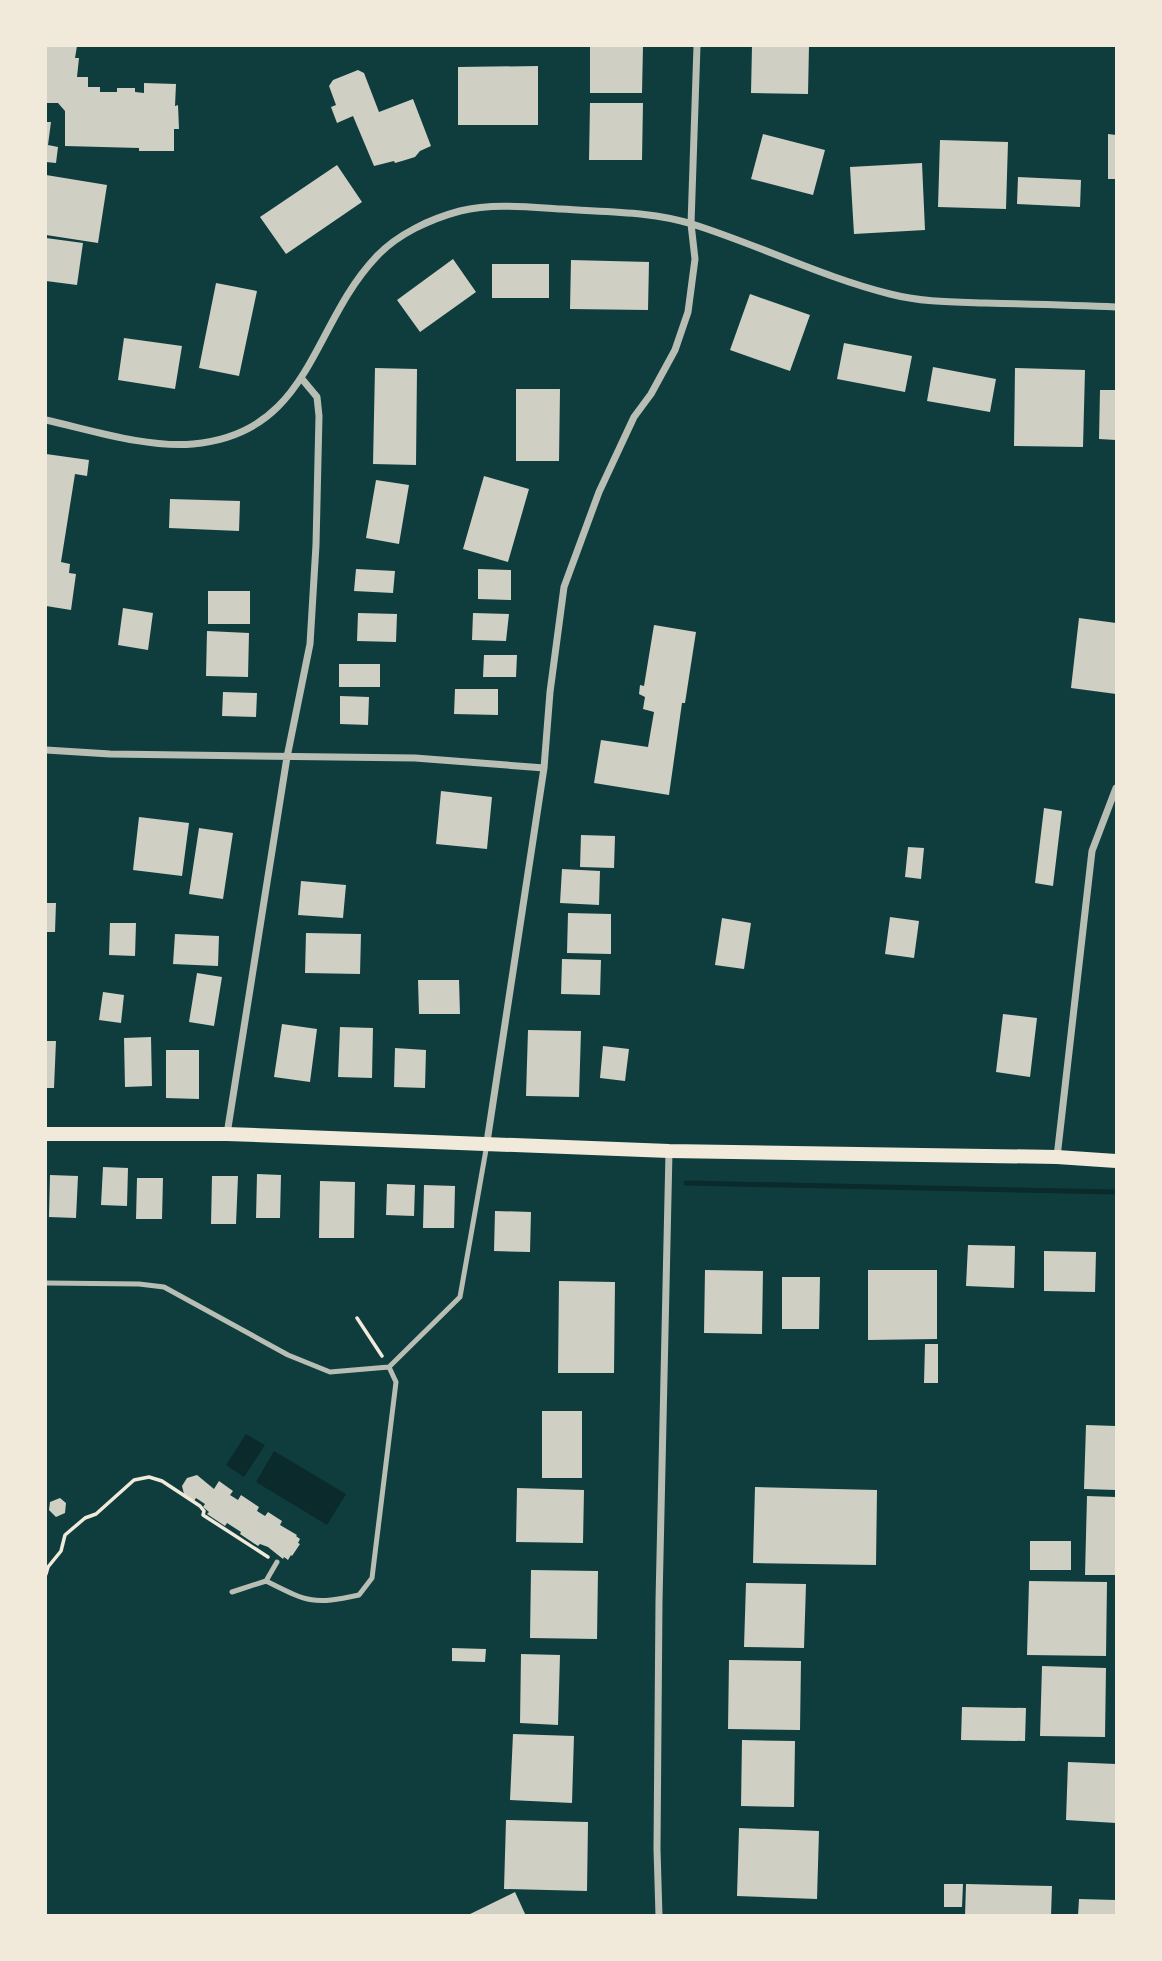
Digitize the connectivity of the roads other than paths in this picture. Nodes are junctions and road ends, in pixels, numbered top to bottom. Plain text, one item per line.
1 (697, 46) edge
2 (691, 224) junction
3 (1116, 307) edge
4 (302, 379) junction
5 (46, 420) edge
6 (46, 750) edge
7 (287, 757) junction
8 (544, 768) junction
9 (1116, 788) edge
10 (46, 1134) edge
11 (228, 1134) junction
12 (488, 1142) junction
13 (669, 1151) junction
14 (1057, 1157) junction
15 (1116, 1161) edge
16 (46, 1283) edge
17 (389, 1367) junction
18 (277, 1562) road end
19 (266, 1581) junction
20 (232, 1592) dead end
21 (659, 1916) edge

1 - 2 street
2 - 3 street
2 - 4 street
2 - 8 street
4 - 5 street
4 - 7 street
6 - 7 street
7 - 8 street
7 - 11 street
8 - 12 street
9 - 14 street
10 - 11 main road
11 - 12 main road
12 - 13 main road
12 - 17 lane
13 - 14 main road
13 - 21 street
14 - 15 main road
16 - 17 lane
17 - 19 lane
18 - 19 lane
19 - 20 lane

